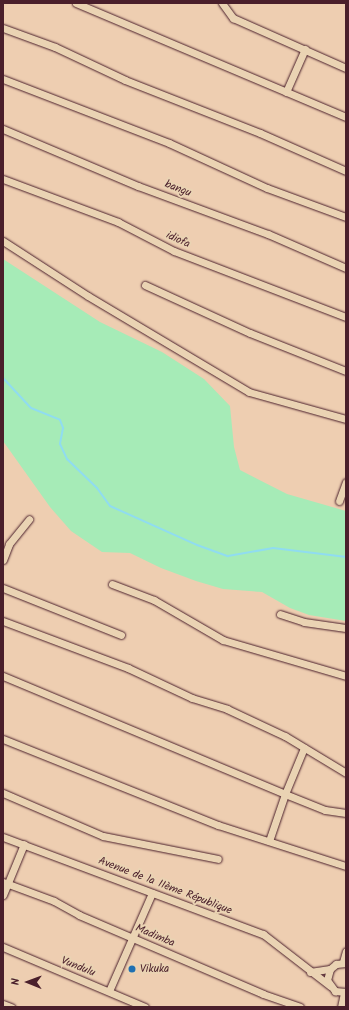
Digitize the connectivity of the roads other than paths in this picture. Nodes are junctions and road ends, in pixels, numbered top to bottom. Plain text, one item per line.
1 (76, 3) edge
2 (222, 3) edge
3 (3, 28) edge
4 (305, 49) junction
5 (346, 68) edge
6 (3, 79) edge
7 (286, 92) junction
8 (346, 117) edge
9 (3, 129) edge
10 (346, 171) edge
11 (3, 179) edge
12 (346, 217) edge
13 (3, 241) edge
14 (346, 268) edge
15 (145, 285) dead end
16 (346, 317) edge
17 (346, 371) edge
18 (346, 419) edge
19 (346, 482) edge
20 (339, 501) dead end
21 (29, 519) dead end
22 (6, 543) edge
23 (3, 560) edge
24 (112, 584) dead end
25 (3, 588) edge
26 (280, 614) dead end
27 (3, 621) edge
28 (346, 628) edge
29 (121, 635) dead end
30 (3, 676) edge
31 (346, 676) edge
32 (3, 739) edge
33 (304, 748) junction
34 (346, 772) edge
35 (3, 793) edge
36 (284, 794) junction
37 (346, 813) edge
38 (3, 837) edge
39 (269, 841) junction
40 (24, 844) junction
41 (218, 859) dead end
42 (346, 866) edge
43 (6, 883) edge
44 (152, 893) junction
45 (3, 895) edge
46 (132, 938) junction
47 (3, 947) edge
48 (346, 951) edge
49 (344, 962) edge
50 (330, 969) junction
51 (310, 972) junction
52 (330, 986) junction
53 (109, 991) junction
54 (345, 992) edge
55 (3, 1004) edge
56 (11, 1007) edge
57 (145, 1007) edge
58 (300, 1007) edge
59 (341, 1007) edge

1 - 7 street
2 - 4 street
3 - 10 street
4 - 5 street
4 - 7 street
6 - 12 street
7 - 8 street
9 - 14 street, bangu
11 - 16 street, idiofa
13 - 18 street
15 - 17 street
19 - 20 street
21 - 22 street
22 - 23 street
24 - 31 street
25 - 29 street
26 - 28 street
27 - 33 street
30 - 36 street
32 - 39 street
33 - 34 street
33 - 36 street
35 - 41 street
36 - 37 street
36 - 39 street
38 - 40 street, Avenue de la IIème République
39 - 42 street
40 - 43 street
40 - 44 street, Avenue de la IIème République
43 - 45 street
43 - 46 street, Madimba
44 - 46 street
44 - 51 street, Avenue de la IIème République
46 - 53 street
46 - 58 street, Madimba
47 - 53 street, Vundulu
48 - 49 street
49 - 50 street
50 - 51 street
50 - 52 street
51 - 52 street, Avenue de la IIème République
52 - 54 street, Avenue de la IIème République
53 - 57 street, Vundulu
54 - 59 street
55 - 56 street

